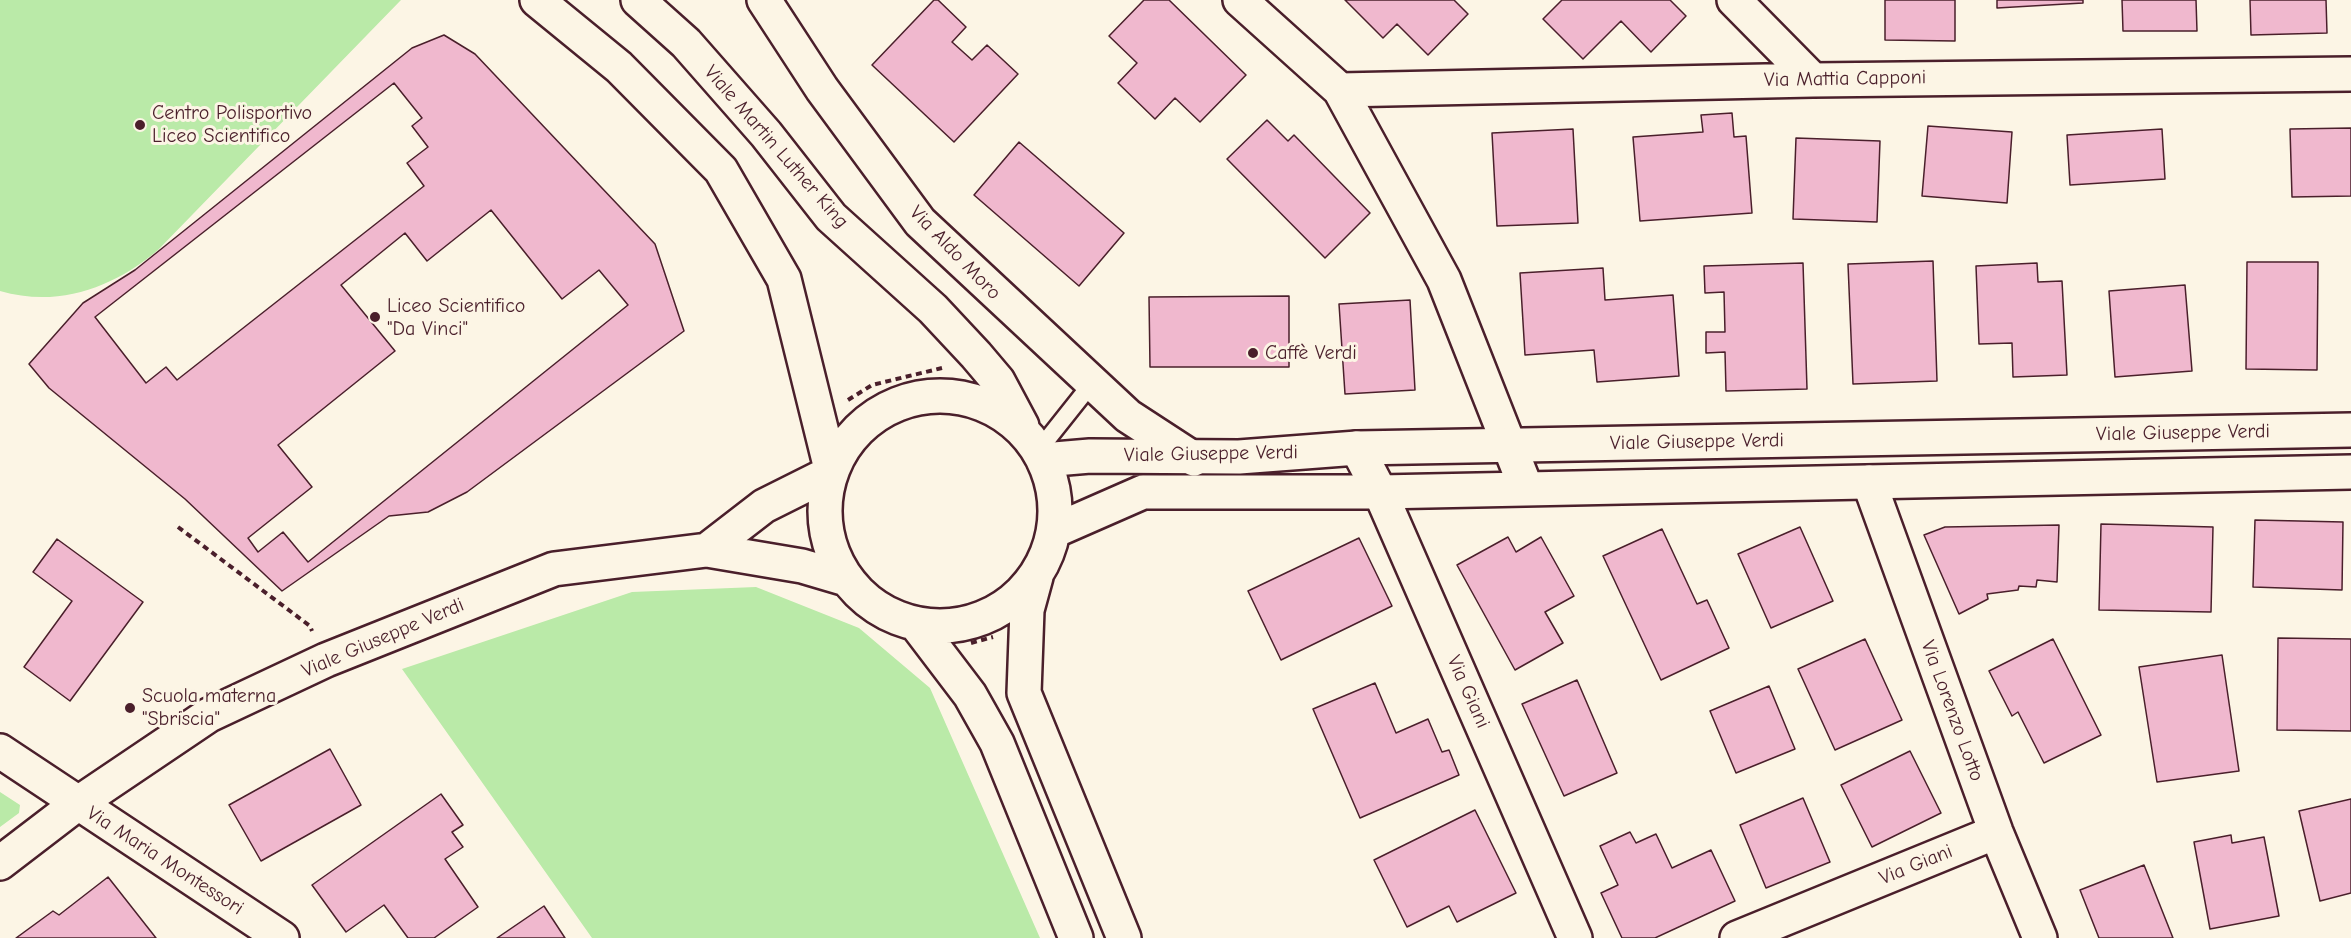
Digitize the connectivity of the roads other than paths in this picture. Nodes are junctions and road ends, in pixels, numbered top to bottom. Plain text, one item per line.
1 (537, 0) edge
2 (567, 0) edge
3 (638, 0) edge
4 (764, 0) edge
5 (1240, 0) edge
6 (1734, 0) edge
7 (618, 67) junction
8 (2351, 74) edge
9 (1813, 80) junction
10 (1340, 90) junction
11 (1092, 383) junction
12 (2351, 430) edge
13 (1508, 445) junction
14 (1036, 448) junction
15 (1357, 448) junction
16 (1194, 459) junction
17 (831, 471) junction
18 (2351, 472) edge
19 (1869, 482) junction
20 (1526, 488) junction
21 (1380, 492) junction
22 (1054, 531) junction
23 (707, 550) junction
24 (1036, 577) junction
25 (846, 579) junction
26 (916, 624) junction
27 (0, 751) edge
28 (77, 804) junction
29 (1996, 832) junction
30 (0, 863) edge
31 (282, 938) edge
32 (1076, 938) edge
33 (1124, 938) edge
34 (1575, 938) edge
35 (1737, 938) edge
36 (2040, 938) edge

1 - 7 street
2 - 7 street
3 - 14 street, Viale Martin Luther King
4 - 11 street, Via Aldo Moro
5 - 10 street
6 - 9 street
7 - 17 street
8 - 9 street, Via Mattia Capponi
9 - 10 street, Via Mattia Capponi
10 - 13 street
11 - 14 lane
11 - 16 street, Via Aldo Moro
12 - 13 street, Viale Giuseppe Verdi
13 - 15 street, Viale Giuseppe Verdi
13 - 20 street
14 - 16 street, Viale Giuseppe Verdi
14 - 17 street
14 - 22 street
15 - 16 street, Viale Giuseppe Verdi
15 - 21 street, Via Giani
17 - 23 street
17 - 25 street
18 - 19 street, Viale Giuseppe Verdi
19 - 20 street, Viale Giuseppe Verdi
19 - 29 street, Via Lorenzo Lotto
20 - 21 street, Viale Giuseppe Verdi
21 - 22 street, Viale Giuseppe Verdi
21 - 34 street, Via Giani
22 - 24 street
23 - 25 street, Viale Giuseppe Verdi
23 - 28 street, Viale Giuseppe Verdi
24 - 26 street
24 - 33 street
25 - 26 street
26 - 32 street
27 - 28 street, Via Maria Montessori
28 - 30 street, Viale Giuseppe Verdi
28 - 31 street, Via Maria Montessori
29 - 35 street, Via Giani
29 - 36 street, Via Lorenzo Lotto

